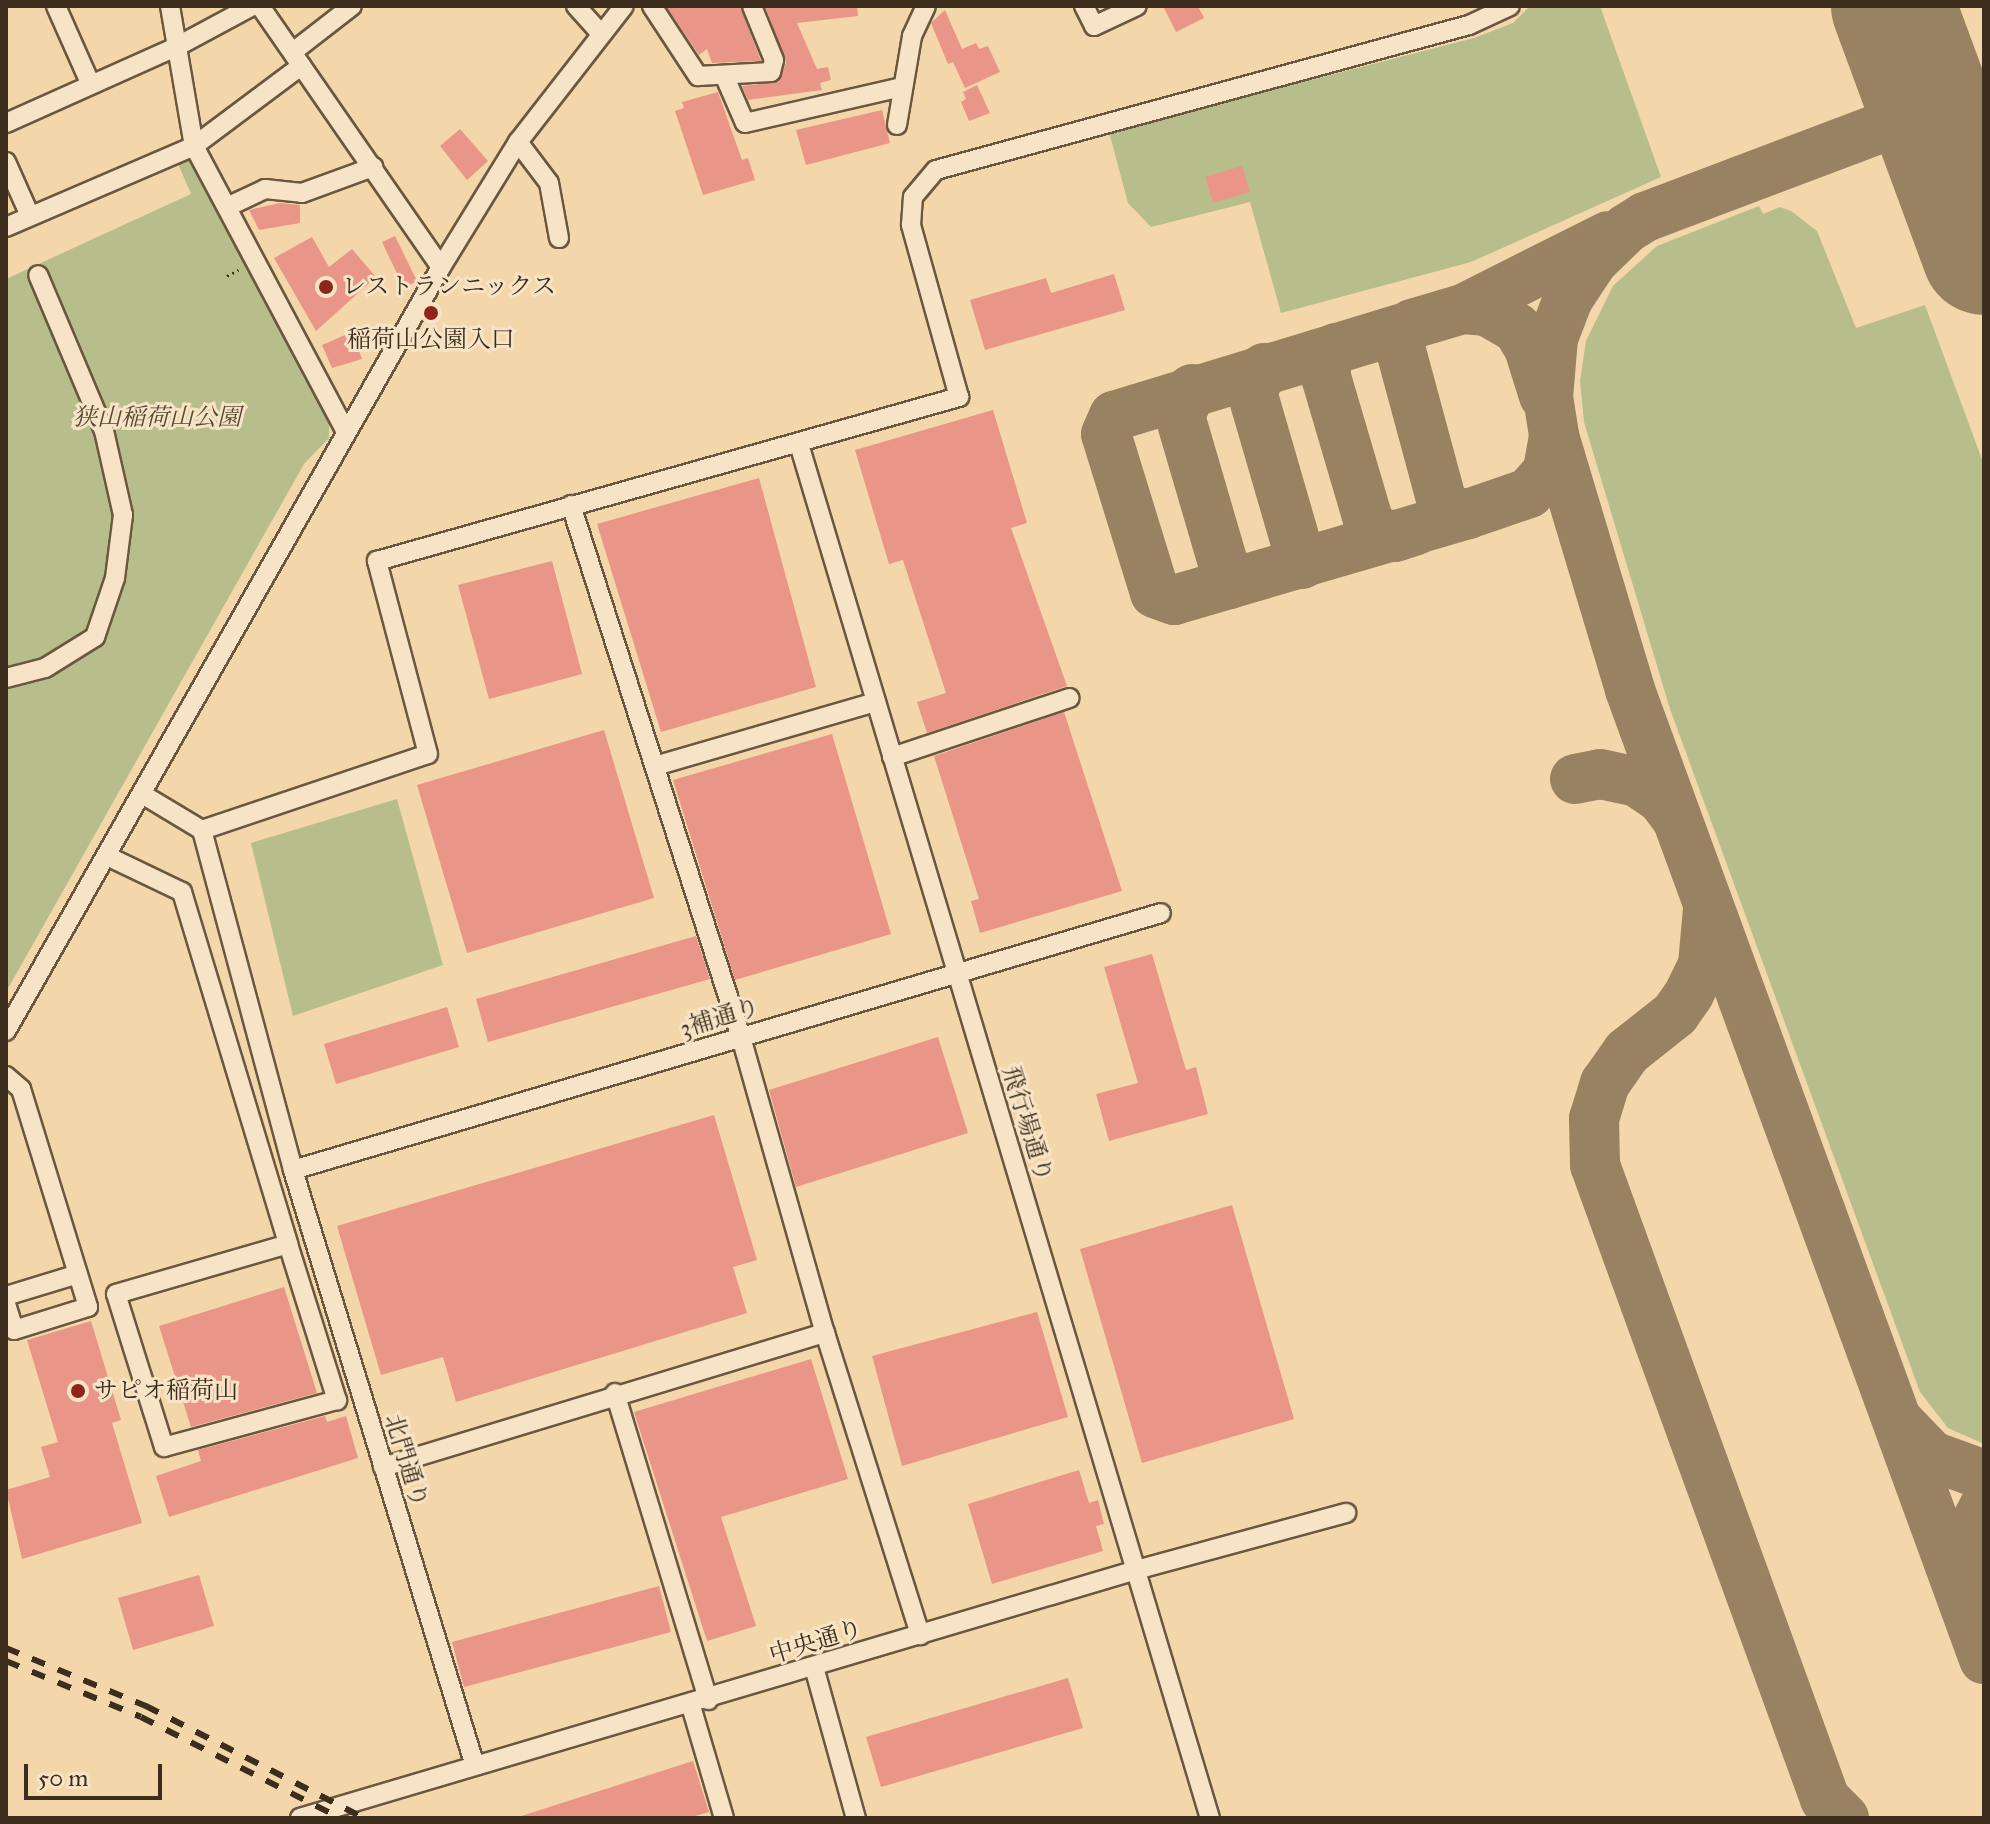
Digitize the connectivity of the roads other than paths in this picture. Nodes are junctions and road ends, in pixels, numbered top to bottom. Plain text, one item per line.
1 (170, 6) edge
2 (252, 6) edge
3 (260, 6) edge
4 (352, 6) edge
5 (576, 6) edge
6 (624, 6) edge
7 (652, 6) edge
8 (752, 6) edge
9 (926, 6) edge
10 (1084, 6) edge
11 (1137, 6) edge
12 (1510, 6) edge
13 (61, 7) edge
14 (601, 34) junction
15 (176, 47) junction
16 (298, 59) junction
17 (724, 75) junction
18 (91, 85) junction
19 (902, 87) junction
20 (6, 123) edge
21 (897, 125) dead end
22 (518, 142) junction
23 (194, 146) junction
24 (6, 162) edge
25 (373, 167) junction
26 (227, 207) junction
27 (30, 216) junction
28 (6, 227) edge
29 (559, 238) dead end
30 (441, 267) junction
31 (38, 275) dead end
32 (345, 430) junction
33 (799, 444) junction
34 (571, 505) junction
35 (6, 678) edge
36 (1069, 698) dead end
37 (876, 702) junction
38 (892, 757) junction
39 (655, 766) junction
40 (142, 794) junction
41 (202, 830) junction
42 (107, 856) junction
43 (1161, 913) dead end
44 (957, 973) junction
45 (6, 1031) edge
46 (741, 1037) junction
47 (6, 1076) edge
48 (293, 1170) junction
49 (288, 1244) junction
50 (78, 1274) junction
51 (6, 1296) edge
52 (6, 1304) edge
53 (825, 1333) junction
54 (615, 1393) junction
55 (383, 1467) junction
56 (1346, 1513) dead end
57 (1136, 1570) junction
58 (920, 1635) junction
59 (814, 1667) junction
60 (699, 1703) junction
61 (475, 1766) junction
62 (300, 1818) edge
63 (724, 1818) edge
64 (856, 1818) edge
65 (1210, 1818) edge

1 - 15 street
2 - 15 street
3 - 16 street
4 - 16 street
5 - 14 street
6 - 14 street
7 - 17 street
8 - 17 street
9 - 19 street
10 - 11 street
12 - 33 street
13 - 18 street
14 - 22 street
15 - 18 street
15 - 23 street
16 - 23 street
16 - 25 street
17 - 19 street
18 - 20 street
19 - 21 street
22 - 29 street
22 - 30 street
23 - 26 street
23 - 27 street
24 - 27 street
25 - 26 street
25 - 30 street
26 - 32 street
27 - 28 street
30 - 32 street
31 - 35 street
32 - 40 street
33 - 34 street
33 - 37 street, 飛行場通り
34 - 39 street
34 - 41 street
36 - 38 street
37 - 38 street, 飛行場通り
37 - 39 street
38 - 44 street, 飛行場通り
39 - 46 street
40 - 41 street
40 - 42 street
41 - 48 street, 北門通り
42 - 45 street
42 - 49 street
43 - 44 street, 3補通り
44 - 46 street, 3補通り
44 - 57 street, 飛行場通り
46 - 48 street, 3補通り
46 - 53 street
47 - 50 street
48 - 55 street, 北門通り
49 - 49 street
50 - 51 street
50 - 52 street
53 - 54 street
53 - 58 street
54 - 55 street
54 - 60 street
55 - 61 street, 北門通り
56 - 57 street, 中央通り
57 - 58 street, 中央通り
57 - 65 street, 飛行場通り
58 - 59 street, 中央通り
59 - 60 street, 中央通り
59 - 64 street
60 - 61 street, 中央通り
60 - 63 street
61 - 62 street, 中央通り

